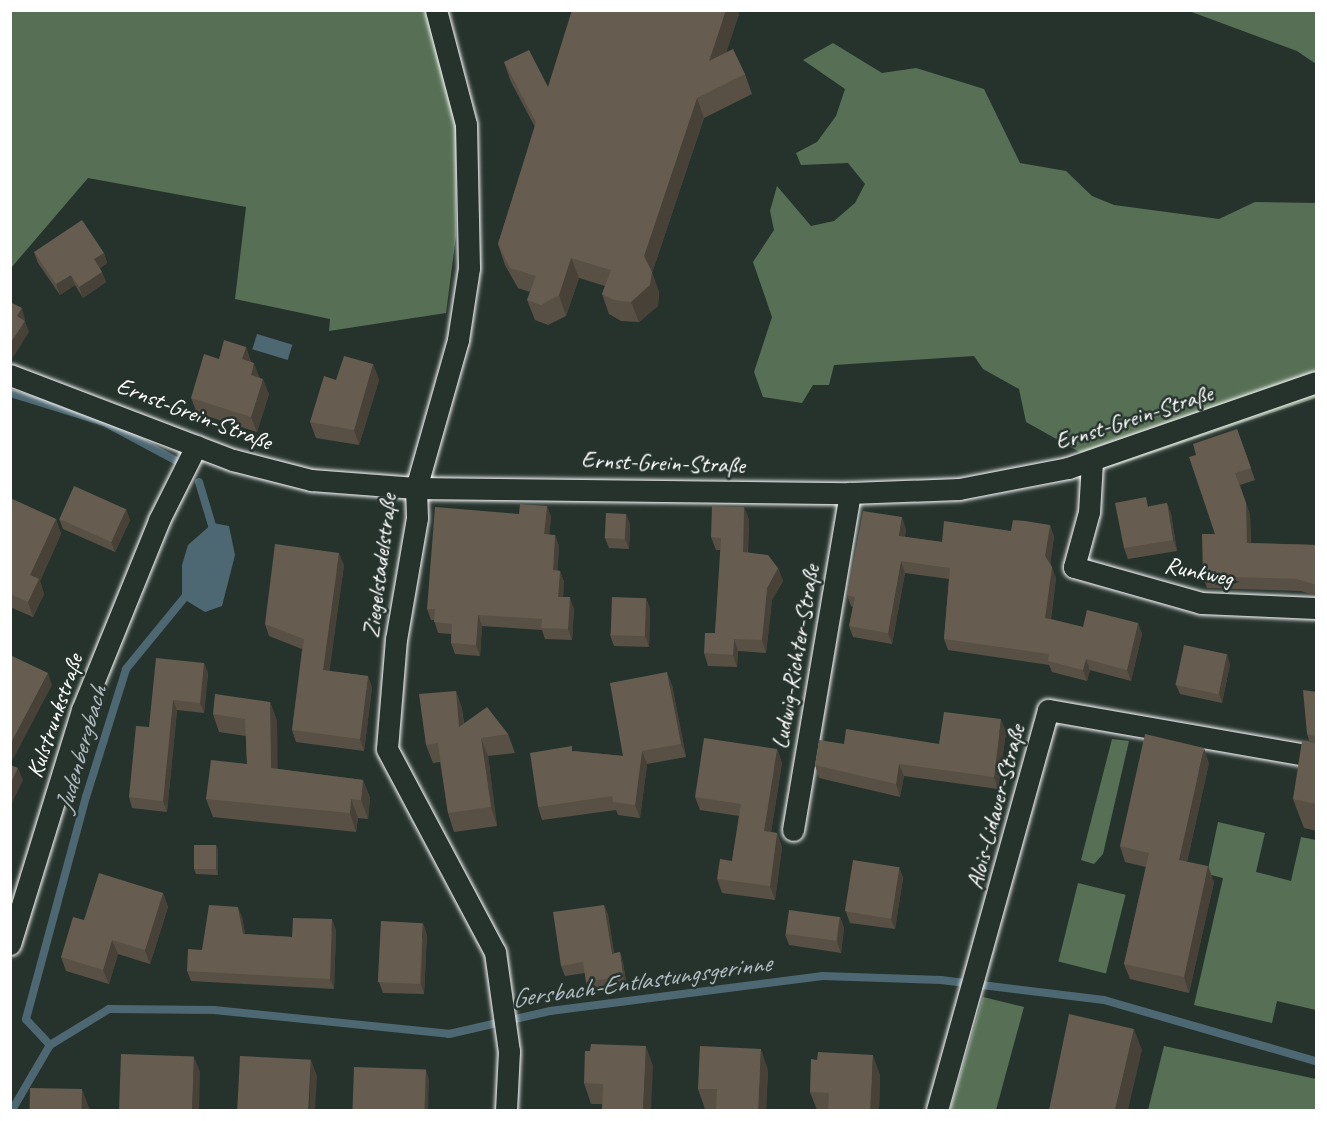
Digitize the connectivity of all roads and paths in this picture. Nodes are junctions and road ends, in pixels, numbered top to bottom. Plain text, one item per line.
1 (436, 10) edge
2 (10, 375) edge
3 (1317, 381) edge
4 (196, 446) junction
5 (1092, 462) junction
6 (416, 488) junction
7 (850, 493) junction
8 (1317, 608) edge
9 (1317, 757) edge
10 (793, 830) dead end
11 (10, 944) edge
12 (506, 1110) edge
13 (937, 1110) edge

1 - 6 street, Ziegelstadelstraße
2 - 4 street, Ernst-Grein-Straße
3 - 5 street, Ernst-Grein-Straße
4 - 6 street, Ernst-Grein-Straße
4 - 11 street, Kulstrunkstraße
5 - 7 street, Ernst-Grein-Straße
5 - 8 street, Runkweg
6 - 7 street, Ernst-Grein-Straße
6 - 12 street, Ziegelstadelstraße
7 - 10 street, Ludwig-Richter-Straße
9 - 13 street, Alois-Lidauer-Straße

